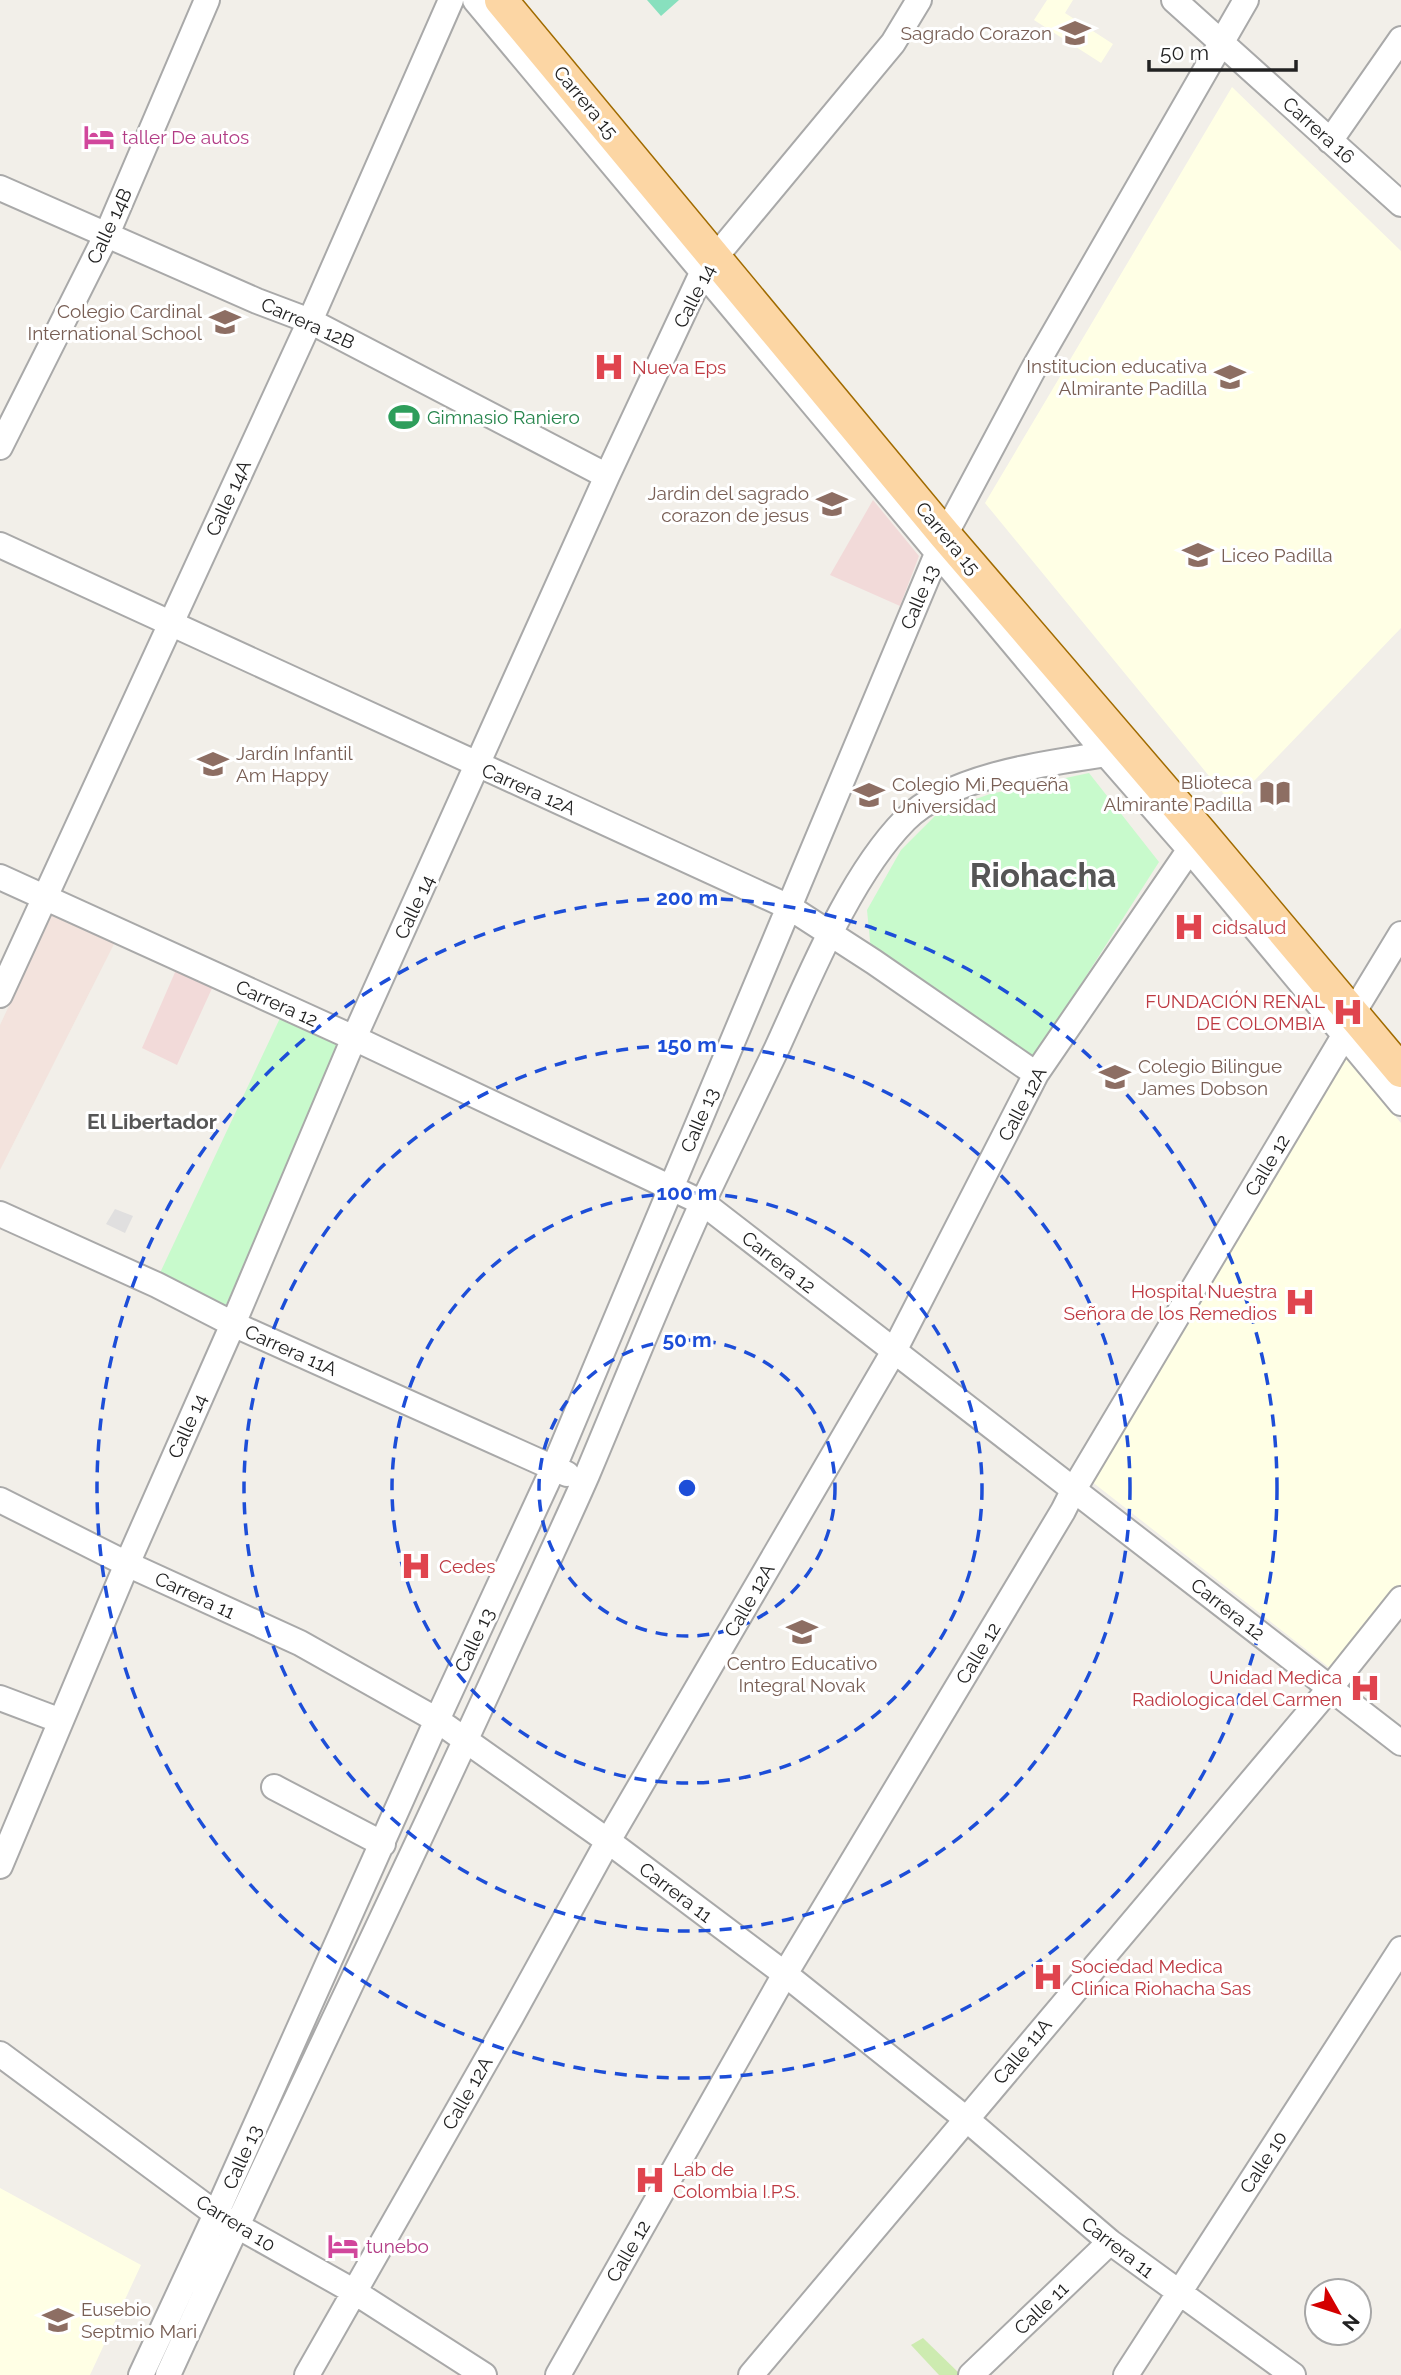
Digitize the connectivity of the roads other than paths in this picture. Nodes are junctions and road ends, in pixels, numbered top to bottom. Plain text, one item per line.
1 (207, 0) edge
2 (452, 0) edge
3 (475, 0) edge
4 (500, 0) edge
5 (919, 0) edge
6 (1174, 0) edge
7 (1246, 0) edge
8 (1401, 39) edge
9 (1222, 42) junction
10 (1330, 141) junction
11 (0, 188) edge
12 (1401, 204) edge
13 (107, 234) junction
14 (708, 264) junction
15 (310, 321) junction
16 (0, 447) edge
17 (607, 476) junction
18 (941, 544) junction
19 (0, 545) edge
20 (172, 622) junction
21 (1106, 754) junction
22 (478, 766) junction
23 (1195, 842) junction
24 (0, 877) edge
25 (45, 898) junction
26 (789, 907) junction
27 (1401, 933) edge
28 (829, 935) junction
29 (0, 995) edge
30 (1348, 1024) junction
31 (354, 1038) junction
32 (1401, 1071) edge
33 (1036, 1074) junction
34 (1401, 1103) edge
35 (671, 1188) junction
36 (703, 1203) junction
37 (0, 1214) edge
38 (233, 1324) junction
39 (894, 1351) junction
40 (554, 1468) junction
41 (584, 1481) junction
42 (1074, 1489) junction
43 (0, 1500) edge
44 (127, 1564) junction
45 (1401, 1599) edge
46 (1330, 1688) junction
47 (0, 1698) edge
48 (437, 1720) junction
49 (61, 1721) junction
50 (466, 1740) junction
51 (1401, 1743) edge
52 (274, 1787) dead end
53 (608, 1841) junction
54 (383, 1844) junction
55 (0, 1866) edge
56 (1401, 1949) edge
57 (785, 1974) junction
58 (0, 2054) edge
59 (965, 2118) junction
60 (226, 2220) junction
61 (1110, 2242) junction
62 (353, 2291) junction
63 (1178, 2293) junction
64 (141, 2375) edge
65 (168, 2375) edge
66 (307, 2375) edge
67 (484, 2375) edge
68 (558, 2375) edge
69 (751, 2375) edge
70 (971, 2375) edge
71 (1126, 2375) edge
72 (1293, 2375) edge

1 - 13 street, Calle 14B
2 - 15 street, Calle 14A
3 - 14 street, Carrera 15
4 - 14 main road, Carrera 15
5 - 14 street, Calle 14
6 - 9 street, Carrera 16
7 - 9 street, Calle 13
8 - 10 street
9 - 10 street, Carrera 16
9 - 18 street, Calle 13
10 - 12 street, Carrera 16
11 - 13 street, Carrera 12B
13 - 15 street, Carrera 12B
13 - 16 street, Calle 14B
14 - 17 street, Calle 14
14 - 18 main road, Carrera 15
15 - 17 street, Carrera 12B
15 - 20 street, Calle 14A
17 - 22 street, Calle 14
18 - 21 street, Carrera 15
18 - 23 main road, Carrera 15
18 - 26 street, Calle 13
19 - 20 street, Carrera 12A
20 - 22 street, Carrera 12A
20 - 25 street, Calle 14A
21 - 23 street, Carrera 15
21 - 28 street, Calle 13
22 - 26 street, Carrera 12A
22 - 31 street, Calle 14
23 - 30 main road, Carrera 15
23 - 33 street, Calle 12A
24 - 25 street, Carrera 12
25 - 29 street, Calle 14A
25 - 31 street, Carrera 12
26 - 28 street, Carrera 12A
26 - 35 street, Calle 13
27 - 30 street, Calle 12
28 - 33 street, Carrera 12A
28 - 36 street, Calle 13
30 - 32 main road, Carrera 15
30 - 34 street
30 - 42 street, Calle 12
31 - 35 street, Carrera 12
31 - 38 street, Calle 14
33 - 39 street, Calle 12A
35 - 36 street, Carrera 12
35 - 40 street, Calle 13
36 - 39 street, Carrera 12
36 - 41 street, Calle 13
37 - 38 street, Carrera 11A
38 - 40 street, Carrera 11A
38 - 44 street, Calle 14
39 - 42 street, Carrera 12
39 - 53 street, Calle 12A
40 - 41 street, Carrera 11A
40 - 48 street, Calle 13
41 - 50 street, Calle 13
42 - 46 street, Carrera 12
42 - 57 street, Calle 12
43 - 44 street, Carrera 11
44 - 48 street, Carrera 11
44 - 49 street, Calle 14
45 - 46 street, Calle 11A
46 - 51 street, Carrera 12
46 - 59 street, Calle 11A
47 - 49 street
48 - 50 street, Carrera 11
48 - 54 street, Calle 13
49 - 55 street, Calle 14
50 - 53 street, Carrera 11
50 - 60 street, Calle 13
52 - 54 street
53 - 57 street, Carrera 11
53 - 62 street, Calle 12A
54 - 60 street, Calle 13
56 - 63 street, Calle 10
57 - 59 street, Carrera 11
57 - 68 street, Calle 12
58 - 60 street, Carrera 10
59 - 61 street, Carrera 11
59 - 69 street, Calle 11A
60 - 62 street, Carrera 10
60 - 64 street, Calle 13
60 - 65 street, Calle 13
61 - 63 street, Carrera 11
61 - 70 street, Calle 11
62 - 66 street, Calle 12A
62 - 67 street, Carrera 10
63 - 71 street, Calle 10
63 - 72 street, Carrera 11

